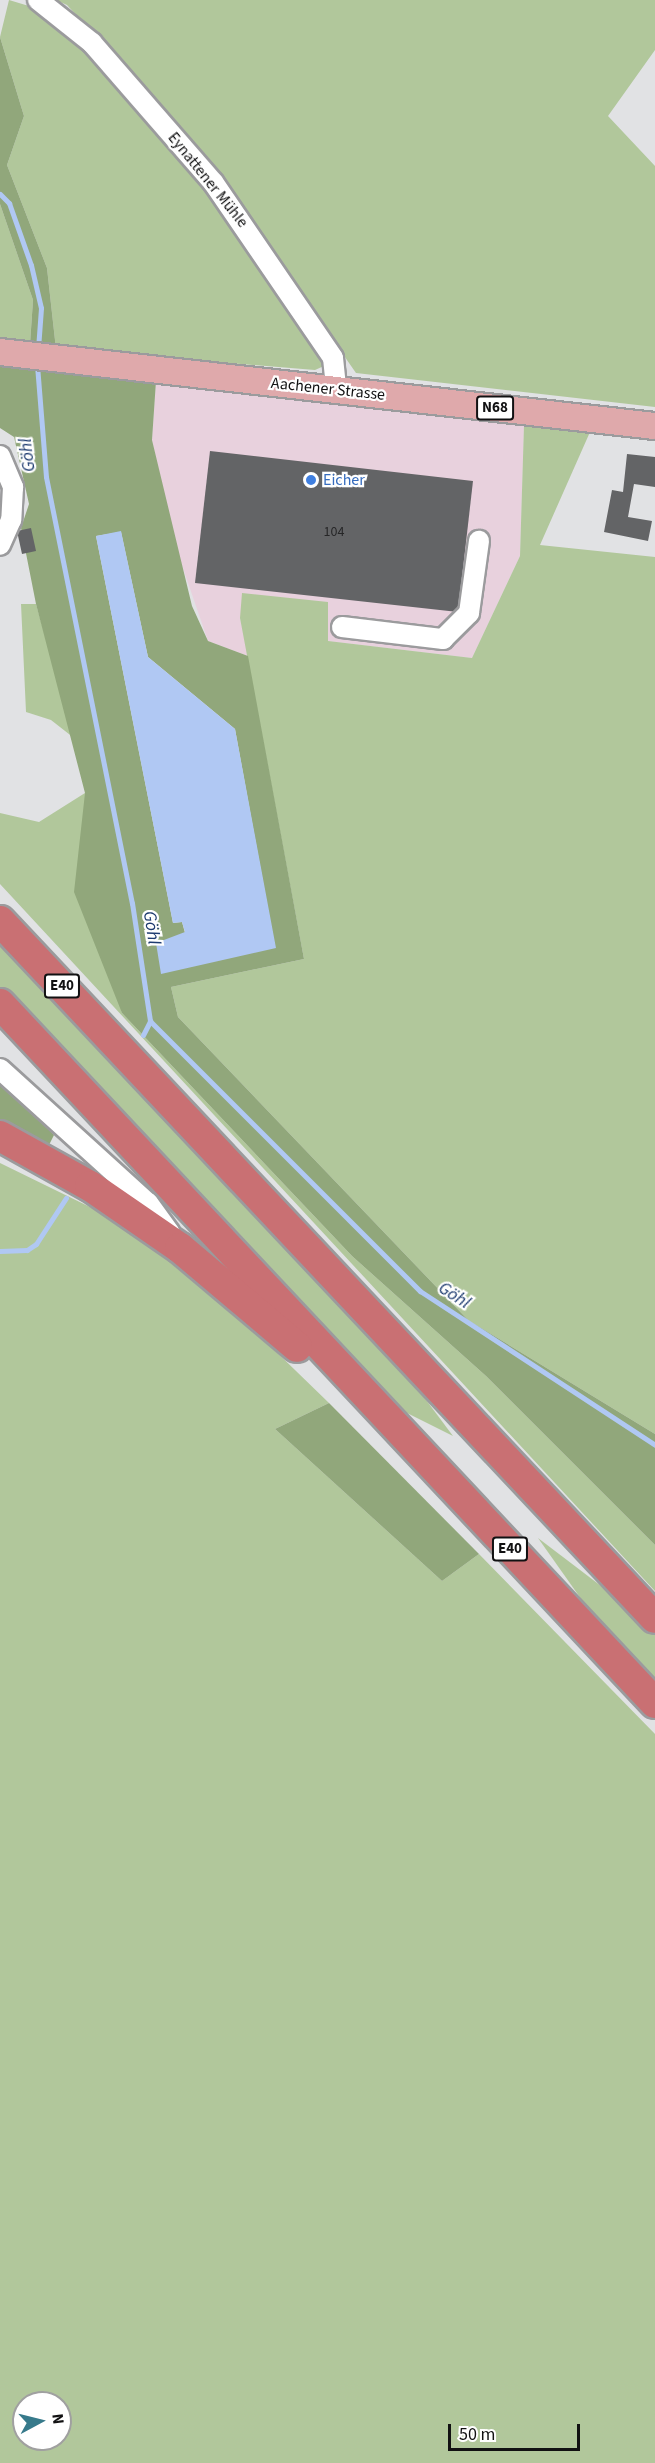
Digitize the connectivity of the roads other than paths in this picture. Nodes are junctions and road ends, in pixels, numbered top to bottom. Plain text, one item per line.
1 (38, 0) edge
2 (0, 352) edge
3 (336, 389) junction
4 (655, 426) edge
5 (0, 456) edge
6 (479, 541) dead end
7 (0, 545) edge
8 (342, 627) dead end
9 (0, 921) edge
10 (0, 1004) edge
11 (0, 1069) edge
12 (0, 1136) edge
13 (95, 1175) junction
14 (312, 1350) junction
15 (655, 1618) edge
16 (655, 1703) edge

1 - 3 street, Eynattener Mühle
2 - 3 main road, Aachener Strasse / N68
3 - 4 main road, Aachener Strasse / N68
5 - 7 street
6 - 8 street
9 - 15 highway, E40
10 - 14 highway
11 - 13 street
12 - 13 highway
13 - 14 highway
14 - 16 highway, E40

